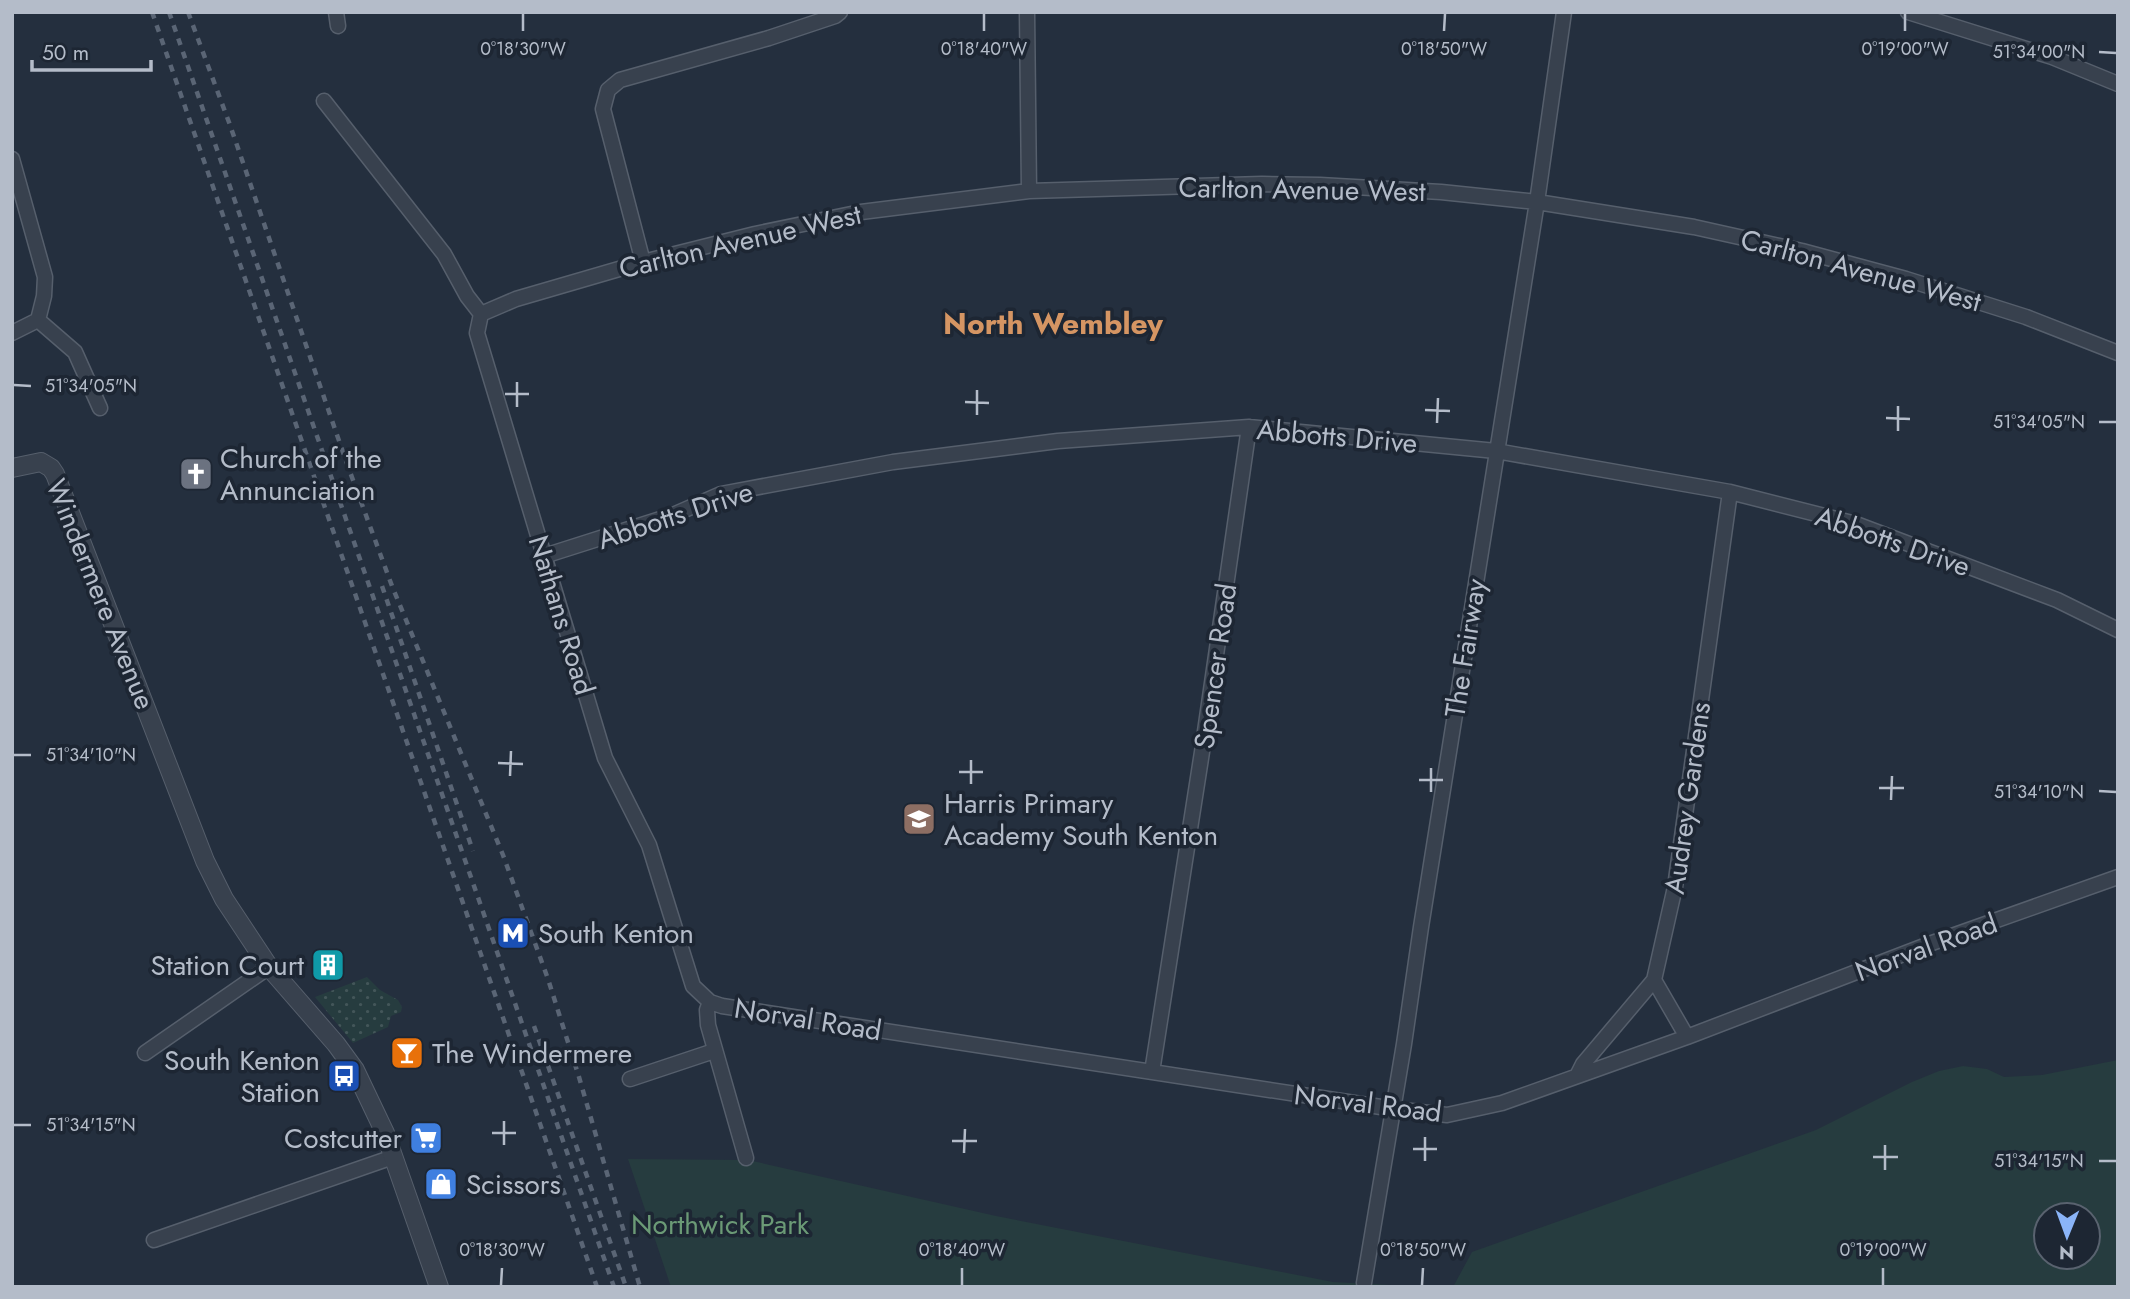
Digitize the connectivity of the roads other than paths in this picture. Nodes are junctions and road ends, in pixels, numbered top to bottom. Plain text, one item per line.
1 (840, 12) edge
2 (1027, 12) edge
3 (1564, 12) edge
4 (1908, 12) edge
5 (2118, 84) edge
6 (324, 101) dead end
7 (12, 159) edge
8 (1029, 191) junction
9 (1536, 202) junction
10 (643, 262) junction
11 (481, 314) junction
12 (38, 320) junction
13 (12, 333) edge
14 (2118, 353) edge
15 (100, 408) dead end
16 (1249, 427) junction
17 (1496, 451) junction
18 (12, 468) edge
19 (1730, 492) junction
20 (544, 556) junction
21 (2118, 630) edge
22 (2118, 877) edge
23 (270, 967) junction
24 (1654, 980) junction
25 (710, 1002) junction
26 (1688, 1037) junction
27 (714, 1051) junction
28 (145, 1053) dead end
29 (1152, 1072) junction
30 (1577, 1076) junction
31 (630, 1079) dead end
32 (1394, 1109) junction
33 (393, 1157) junction
34 (746, 1157) dead end
35 (154, 1240) dead end
36 (1364, 1283) dead end
37 (439, 1287) edge

1 - 10 street
2 - 8 street
3 - 9 street, The Fairway
4 - 5 street
6 - 11 street
7 - 12 street
8 - 9 street, Carlton Avenue West
8 - 10 street, Carlton Avenue West
9 - 14 street, Carlton Avenue West
9 - 17 street, The Fairway
10 - 11 street, Carlton Avenue West
11 - 20 street, Nathans Road
12 - 13 street
12 - 15 street
16 - 17 street, Abbotts Drive
16 - 20 street, Abbotts Drive
16 - 29 street, Spencer Road
17 - 19 street, Abbotts Drive
17 - 32 street, The Fairway
18 - 23 street, Windermere Avenue
19 - 21 street, Abbotts Drive
19 - 24 street, Audrey Gardens
20 - 25 street, Nathans Road
22 - 26 street, Norval Road
23 - 28 street
23 - 33 street, Windermere Avenue
24 - 26 street
24 - 30 street, Audrey Gardens
25 - 27 street
25 - 29 street, Norval Road
26 - 30 street, Norval Road
27 - 31 street
27 - 34 street
29 - 32 street, Norval Road
30 - 32 street, Norval Road
32 - 36 street, The Fairway
33 - 35 street
33 - 37 street, Windermere Avenue

